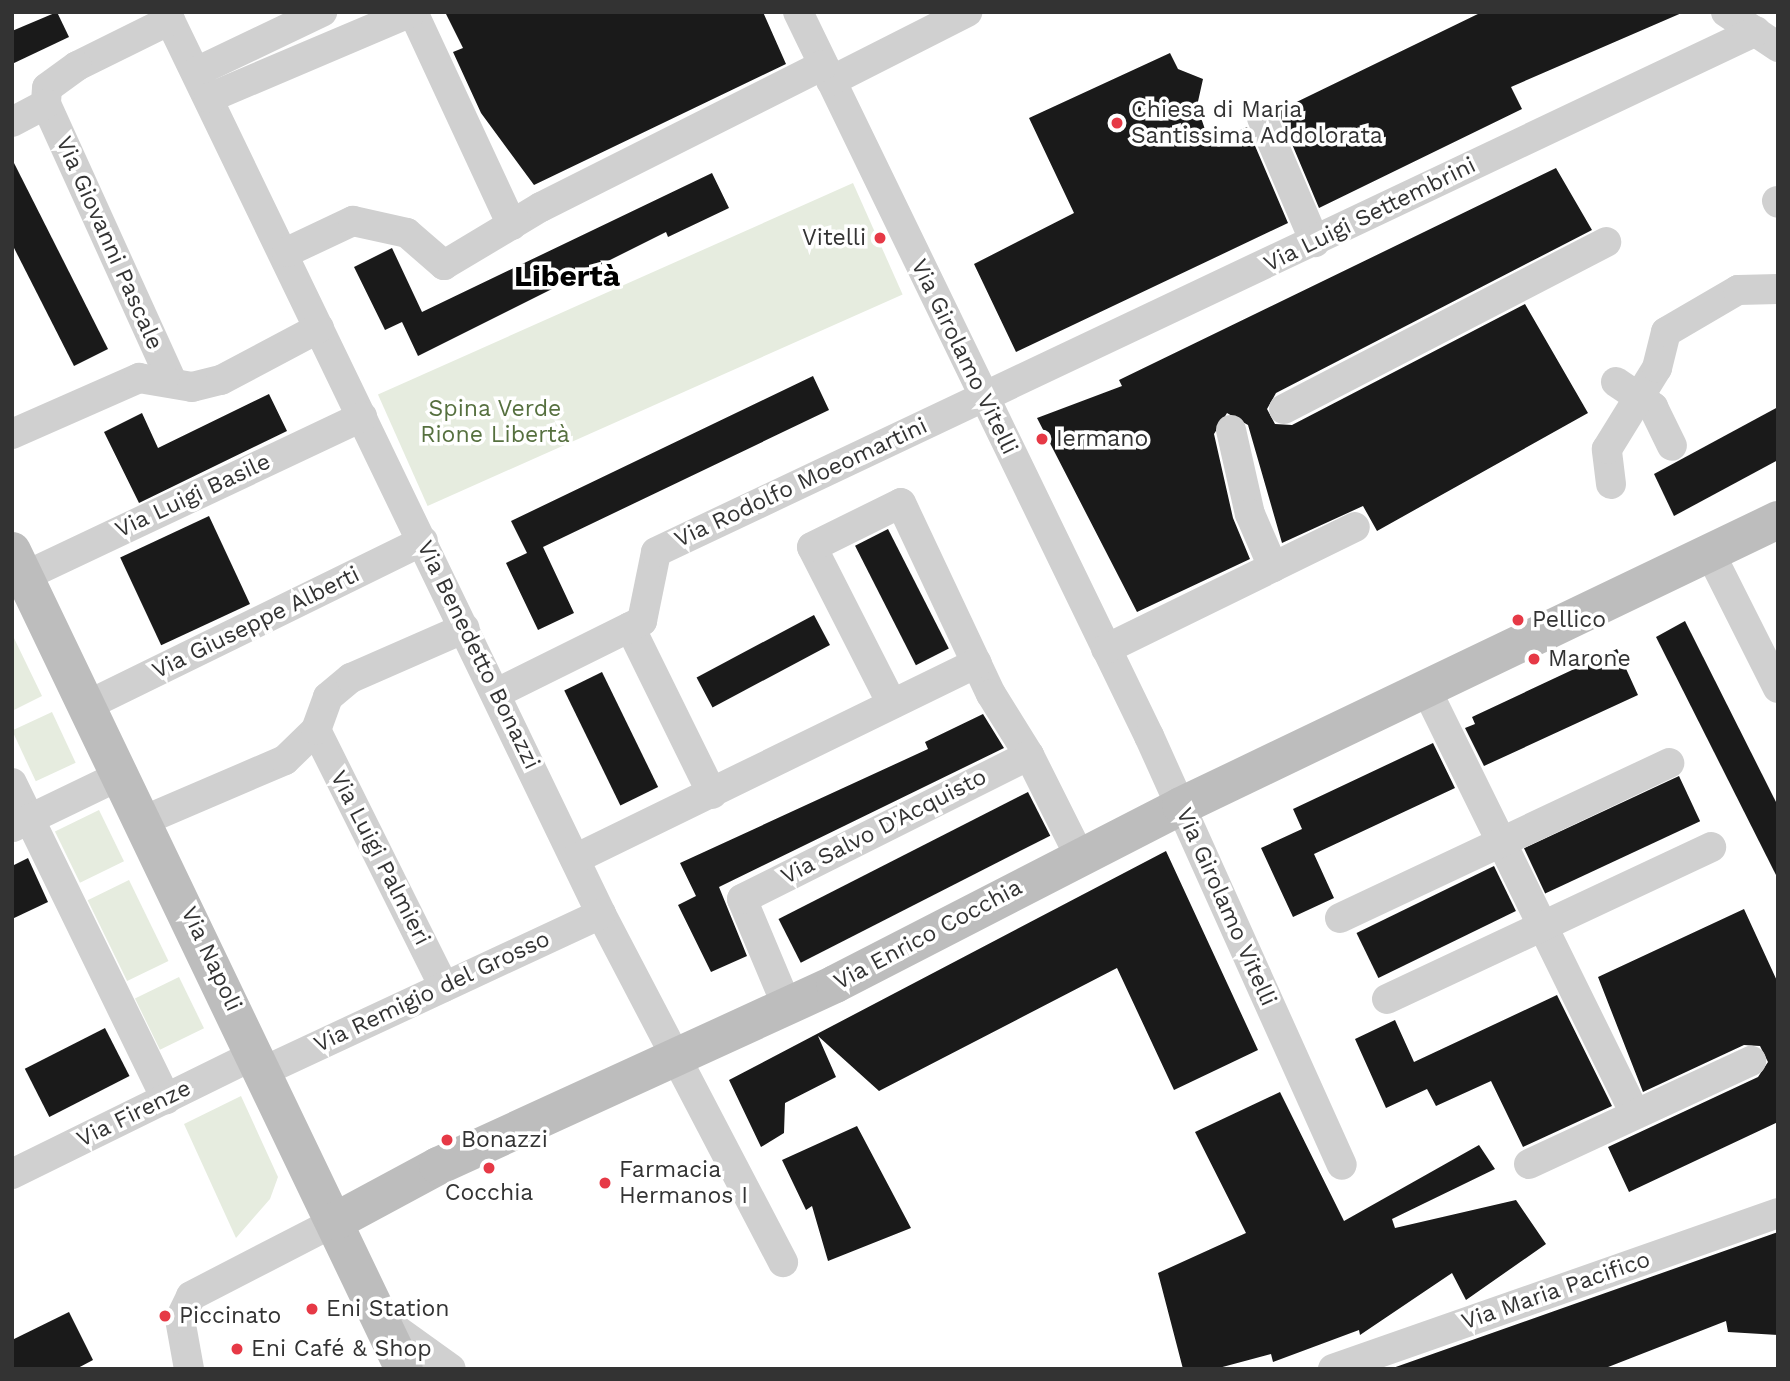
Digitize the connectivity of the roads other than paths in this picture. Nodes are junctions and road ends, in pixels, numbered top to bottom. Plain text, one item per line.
1 (322, 12) edge
2 (413, 12) edge
3 (798, 12) edge
4 (967, 12) edge
5 (1726, 12) edge
6 (168, 16) edge
7 (1767, 39) edge
8 (827, 73) junction
9 (203, 85) junction
10 (46, 104) junction
11 (1262, 118) dead end
12 (12, 122) edge
13 (512, 225) junction
14 (1315, 242) junction
15 (1606, 243) dead end
16 (286, 252) junction
17 (1778, 289) edge
18 (319, 328) junction
19 (172, 382) junction
20 (1627, 391) junction
21 (985, 400) junction
22 (1284, 409) dead end
23 (362, 417) junction
24 (1231, 430) dead end
25 (12, 434) edge
26 (1672, 446) dead end
27 (1611, 484) dead end
28 (1778, 520) edge
29 (1355, 527) dead end
30 (423, 541) junction
31 (1710, 553) junction
32 (18, 564) edge
33 (1273, 567) junction
34 (630, 627) junction
35 (466, 628) junction
36 (1106, 649) junction
37 (977, 663) junction
38 (1778, 688) edge
39 (1427, 691) junction
40 (497, 693) junction
41 (892, 704) junction
42 (88, 705) junction
43 (316, 730) junction
44 (1029, 755) junction
45 (1669, 763) dead end
46 (122, 774) junction
47 (12, 783) edge
48 (712, 794) junction
49 (1181, 806) junction
50 (145, 820) junction
51 (21, 823) edge
52 (1711, 846) dead end
53 (1500, 847) junction
54 (1080, 857) junction
55 (575, 859) junction
56 (601, 914) junction
57 (1340, 918) dead end
58 (1539, 927) junction
59 (444, 987) junction
60 (1387, 999) dead end
61 (787, 1006) junction
62 (673, 1056) junction
63 (1751, 1061) dead end
64 (260, 1062) junction
65 (166, 1098) junction
66 (1635, 1114) junction
67 (1529, 1164) dead end
68 (1342, 1165) dead end
69 (12, 1174) edge
70 (1778, 1213) edge
71 (336, 1222) junction
72 (783, 1262) dead end
73 (380, 1318) junction
74 (189, 1369) edge
75 (404, 1369) edge
76 (452, 1369) edge
77 (1333, 1369) edge

1 - 9 street
2 - 9 street
2 - 13 street
3 - 8 street, Via Girolamo Vitelli
4 - 8 street
5 - 7 street
6 - 9 street, Via Benedetto Bonazzi
6 - 10 street
7 - 14 street, Via Luigi Settembrini
8 - 13 street
8 - 21 street, Via Girolamo Vitelli
9 - 16 street, Via Benedetto Bonazzi
10 - 12 street
10 - 19 street, Via Giovanni Pascale
11 - 14 street
13 - 16 street
14 - 21 street, Via Luigi Settembrini
15 - 22 street
16 - 18 street, Via Benedetto Bonazzi
17 - 20 street
18 - 19 street
18 - 23 street, Via Benedetto Bonazzi
19 - 25 street
20 - 26 street
20 - 27 street
21 - 34 street, Via Rodolfo Moeomartini
21 - 36 street, Via Girolamo Vitelli
23 - 30 street, Via Benedetto Bonazzi
23 - 32 street, Via Luigi Basile
24 - 33 street
28 - 31 main road, Via Enrico Cocchia
29 - 33 street
30 - 35 street, Via Benedetto Bonazzi
30 - 42 street, Via Giuseppe Alberti
31 - 38 street
31 - 39 main road, Via Enrico Cocchia
32 - 42 main road, Via Napoli
33 - 36 street
34 - 40 street
34 - 48 street
35 - 40 street, Via Benedetto Bonazzi
35 - 43 street
36 - 49 street, Via Girolamo Vitelli
37 - 41 street
37 - 41 street
37 - 44 street
39 - 49 main road, Via Enrico Cocchia
39 - 53 street
40 - 55 street, Via Benedetto Bonazzi
41 - 48 street
42 - 46 main road, Via Napoli
43 - 50 street
43 - 59 street, Via Luigi Palmieri
44 - 54 street
44 - 61 street, Via Salvo D'Acquisto
45 - 53 street
46 - 50 main road, Via Napoli
46 - 51 street
47 - 51 street
48 - 55 street
49 - 54 main road, Via Enrico Cocchia
49 - 68 street, Via Girolamo Vitelli
50 - 64 main road, Via Napoli
51 - 65 street
52 - 58 street
53 - 57 street
53 - 58 street
54 - 61 main road, Via Enrico Cocchia
55 - 56 street, Via Benedetto Bonazzi
56 - 59 street, Via Remigio del Grosso
56 - 62 street, Via Benedetto Bonazzi
58 - 60 street
58 - 66 street
59 - 64 street, Via Remigio del Grosso
61 - 62 main road, Via Enrico Cocchia
62 - 71 main road, Via Enrico Cocchia
62 - 72 street
63 - 66 street
64 - 65 street, Via Firenze
64 - 71 main road, Via Napoli
65 - 69 street, Via Firenze
66 - 67 street
70 - 77 street, Via Maria Pacifico
71 - 73 main road, Via Napoli
71 - 74 street
73 - 75 main road, Via Napoli
73 - 76 street

